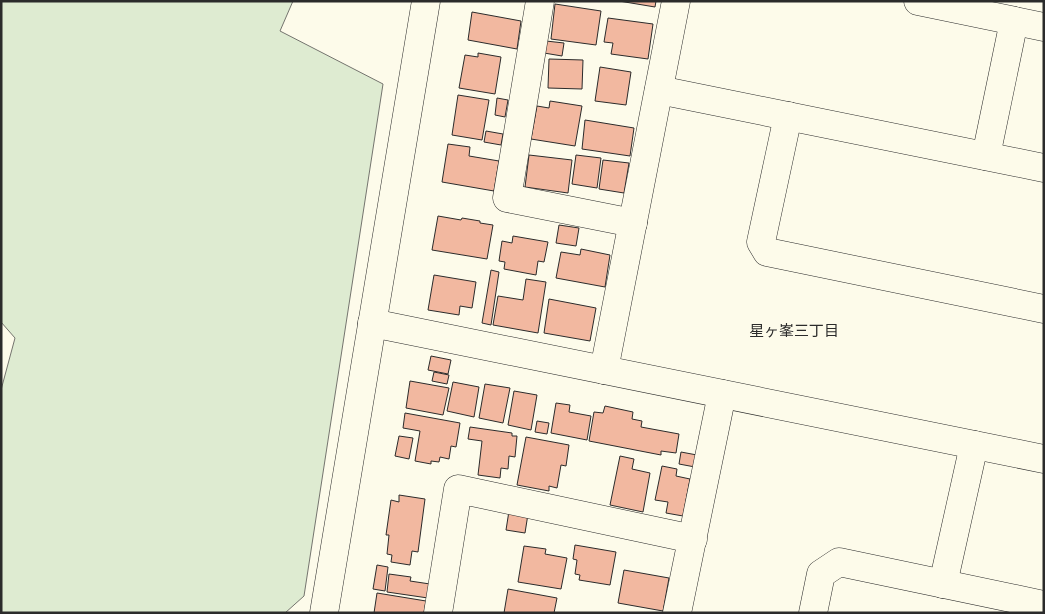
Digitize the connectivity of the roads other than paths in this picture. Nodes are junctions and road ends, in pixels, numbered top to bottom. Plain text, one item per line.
1 (426, 1) edge
2 (540, 1) edge
3 (676, 1) edge
4 (918, 1) edge
5 (1014, 21) junction
6 (1044, 27) edge
7 (659, 90) junction
8 (788, 116) junction
9 (986, 156) junction
10 (1044, 168) edge
11 (633, 223) junction
12 (1044, 309) edge
13 (372, 323) junction
14 (604, 370) junction
15 (722, 394) junction
16 (974, 445) junction
17 (1044, 459) edge
18 (693, 539) junction
19 (943, 584) junction
20 (325, 603) edge
21 (1044, 605) edge
22 (305, 613) edge
23 (438, 613) edge
24 (678, 613) edge
25 (813, 613) edge

1 - 13 street
2 - 11 street
3 - 7 street
4 - 5 street
5 - 6 street
5 - 9 street
7 - 8 street
7 - 11 street
8 - 9 street
8 - 12 street
9 - 10 street
11 - 14 street
13 - 14 street
13 - 20 street
14 - 15 street
15 - 16 street
15 - 18 street
16 - 17 street
16 - 19 street
18 - 23 street
18 - 24 street
19 - 21 street
19 - 25 street
20 - 22 street

